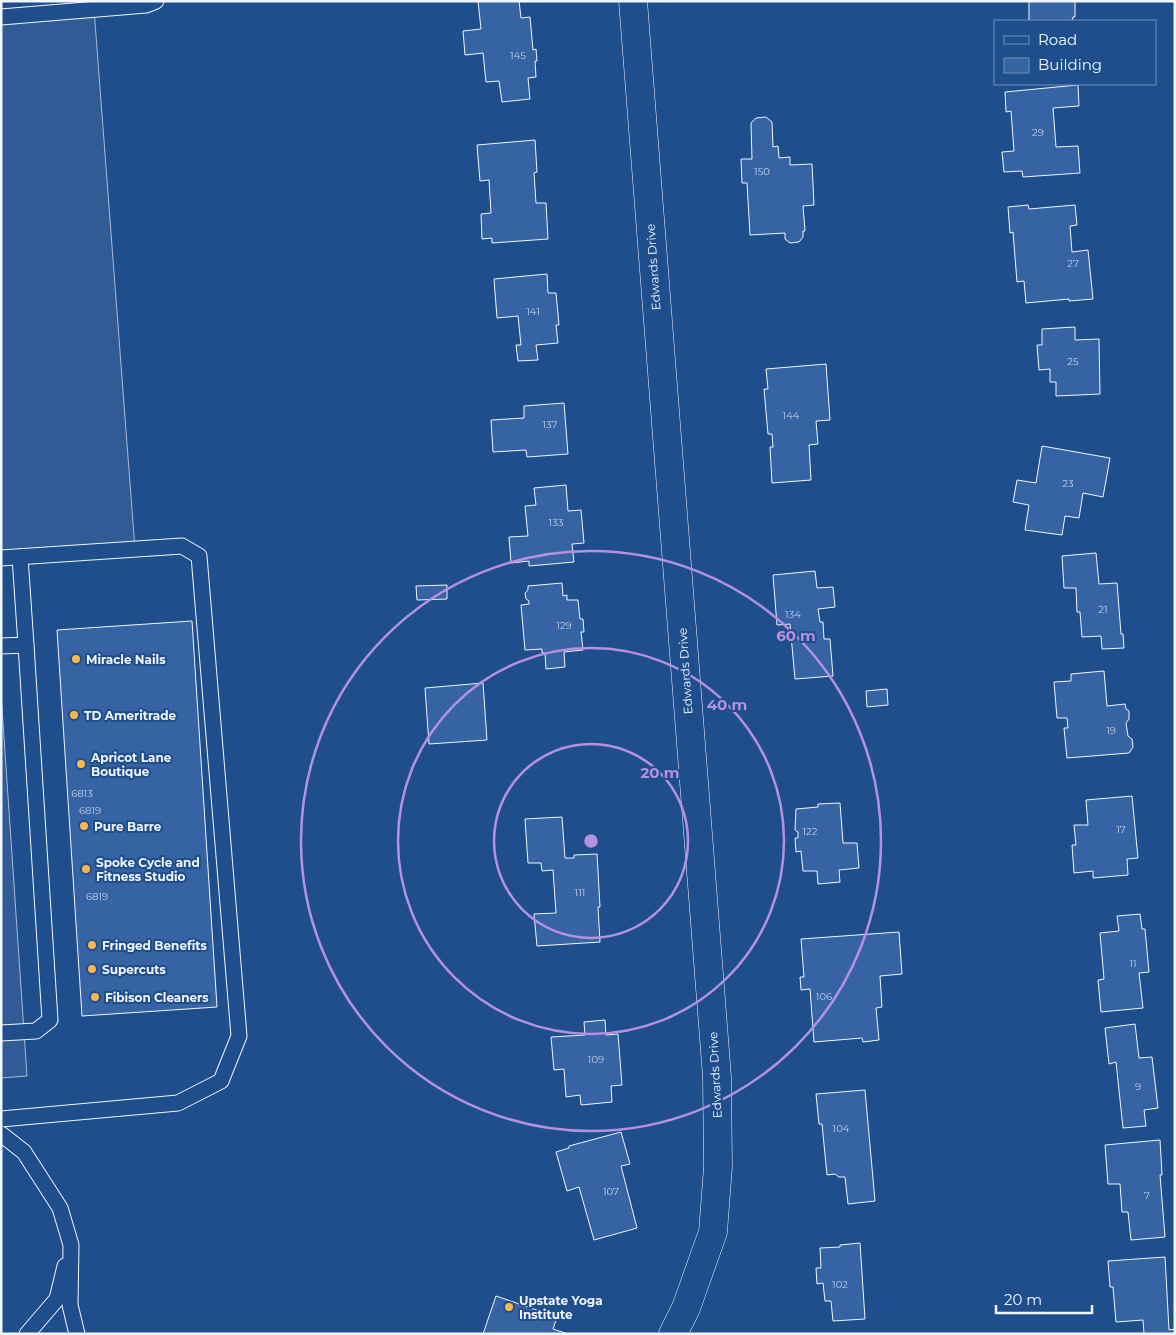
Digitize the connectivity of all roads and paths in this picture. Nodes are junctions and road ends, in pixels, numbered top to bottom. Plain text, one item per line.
1 (156, 1) edge
2 (632, 1) edge
3 (1, 17) edge
4 (20, 557) junction
5 (1, 558) edge
6 (26, 645) junction
7 (1, 646) edge
8 (1, 1033) edge
9 (1, 1119) edge
10 (1, 1134) edge
11 (70, 1245) junction
12 (27, 1334) edge
13 (77, 1334) edge
14 (673, 1334) edge

1 - 3 lane
2 - 14 street, Edwards Drive
4 - 5 lane
4 - 6 lane
4 - 9 lane
6 - 7 lane
6 - 8 lane
10 - 11 lane
11 - 12 lane
11 - 13 lane

